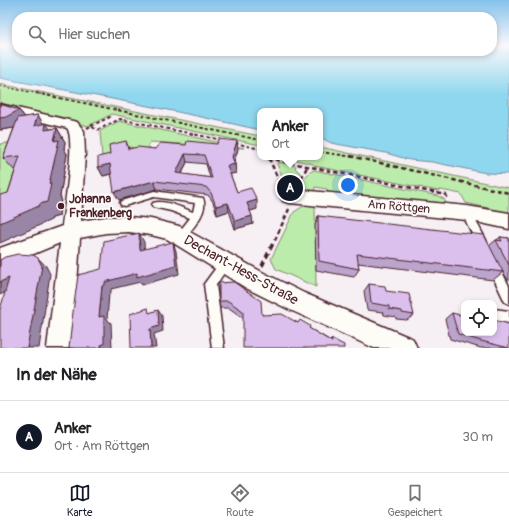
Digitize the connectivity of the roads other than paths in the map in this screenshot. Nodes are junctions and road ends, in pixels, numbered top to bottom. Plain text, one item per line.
1 (0, 108) edge
2 (289, 196) road end
3 (124, 203) dead end
4 (156, 205) dead end
5 (467, 213) junction
6 (196, 217) junction
7 (509, 221) edge
8 (71, 232) junction
9 (180, 237) junction
10 (0, 258) edge
11 (225, 263) junction
12 (509, 298) edge
13 (497, 315) edge
14 (509, 317) edge
15 (60, 348) edge
16 (218, 348) edge
17 (404, 348) edge

1 - 8 street
2 - 5 street, Am Röttgen
3 - 6 lane
4 - 6 lane
5 - 7 street, Am Röttgen
5 - 12 lane
6 - 9 lane
8 - 9 street, Dechant-Hess-Straße
8 - 10 street, Dechant-Hess-Straße
8 - 15 street
9 - 11 street, Dechant-Hess-Straße
11 - 16 lane
11 - 17 street, Dechant-Hess-Straße
13 - 14 lane

